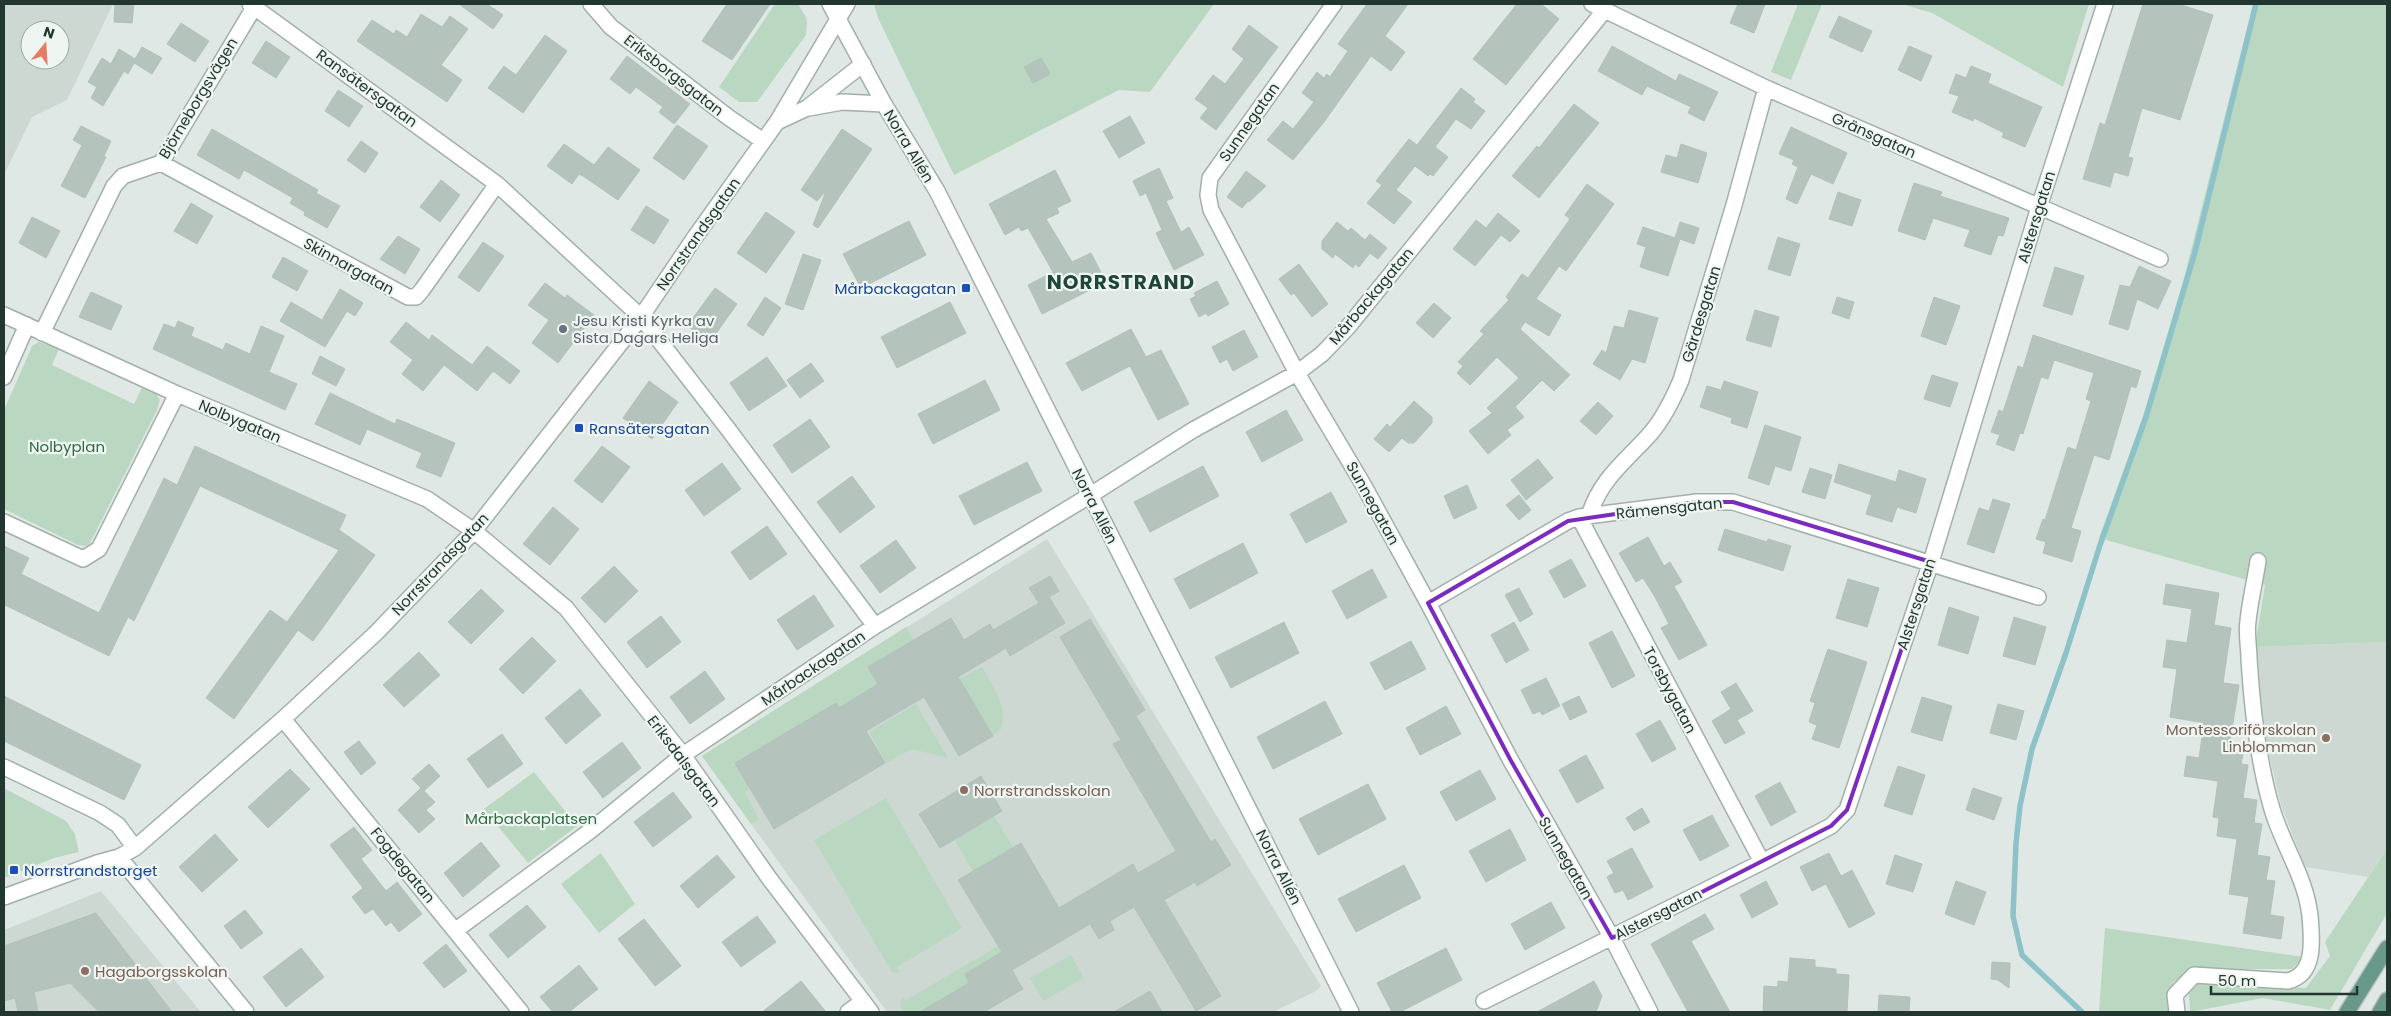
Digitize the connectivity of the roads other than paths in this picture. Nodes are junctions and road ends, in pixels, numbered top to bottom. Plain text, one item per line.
1 (591, 4) edge
2 (830, 4) edge
3 (847, 4) edge
4 (1334, 4) edge
5 (2105, 4) edge
6 (253, 5) edge
7 (1598, 8) edge
8 (838, 17) junction
9 (864, 64) junction
10 (1766, 88) junction
11 (884, 104) junction
12 (807, 108) junction
13 (777, 122) junction
14 (763, 141) junction
15 (161, 162) junction
16 (498, 184) junction
17 (2039, 207) junction
18 (2160, 259) dead end
19 (4, 315) edge
20 (641, 318) junction
21 (27, 325) junction
22 (42, 333) junction
23 (1297, 373) junction
24 (4, 377) edge
25 (177, 394) junction
26 (1089, 496) junction
27 (1584, 517) junction
28 (4, 522) edge
29 (474, 531) junction
30 (2258, 561) dead end
31 (1930, 562) junction
32 (2038, 597) dead end
33 (1428, 602) junction
34 (875, 626) junction
35 (283, 719) junction
36 (683, 755) junction
37 (4, 766) edge
38 (136, 848) junction
39 (119, 857) junction
40 (1762, 862) junction
41 (4, 897) edge
42 (456, 930) junction
43 (1612, 938) junction
44 (2387, 948) edge
45 (1484, 1001) dead end
46 (867, 1006) edge
47 (246, 1012) edge
48 (521, 1012) edge
49 (848, 1012) edge
50 (1351, 1012) edge
51 (1650, 1012) edge
52 (2177, 1012) edge
53 (2347, 1012) edge

1 - 14 street, Eriksborgsgatan
2 - 8 street, Norra Allén
3 - 8 street, Norrstrandsgatan
4 - 23 street, Sunnegatan
5 - 17 street, Alstersgatan
6 - 15 street, Björneborgsvägen
6 - 16 street, Ransätersgatan
7 - 10 street, Gränsgatan
7 - 23 street, Mårbackagatan
8 - 9 street, Norra Allén
8 - 13 street, Norrstrandsgatan
9 - 11 street, Norra Allén
9 - 12 street, Norrstrandsgatan
10 - 17 street, Gränsgatan
10 - 27 street, Gärdesgatan
11 - 12 street, Norrstrandsgatan
11 - 26 street, Norra Allén
12 - 13 street, Norrstrandsgatan
13 - 14 street, Norrstrandsgatan
14 - 20 street, Norrstrandsgatan
15 - 16 street, Skinnargatan
15 - 22 street, Björneborgsvägen
16 - 20 street, Ransätersgatan
17 - 18 street, Gränsgatan
17 - 31 street, Alstersgatan
19 - 21 street, Nolbygatan
20 - 29 street, Norrstrandsgatan
20 - 34 street, Ransätersgatan
21 - 22 street, Nolbygatan
21 - 24 street
22 - 25 street, Nolbygatan
23 - 26 street, Mårbackagatan
23 - 33 street, Sunnegatan
25 - 28 street
25 - 29 street, Nolbygatan
26 - 34 street, Mårbackagatan
26 - 50 street, Norra Allén
27 - 31 street, Rämensgatan
27 - 33 street, Rämensgatan
27 - 40 street, Torsbygatan
29 - 35 street, Norrstrandsgatan
29 - 36 street, Eriksdalsgatan
30 - 52 street
31 - 32 street, Rämensgatan
31 - 40 street, Alstersgatan
33 - 43 street, Sunnegatan
34 - 36 street, Mårbackagatan
35 - 38 street, Norrstrandsgatan
35 - 42 street, Fogdegatan
36 - 42 street, Mårbackagatan
36 - 46 street, Eriksdalsgatan
37 - 38 street
38 - 39 street, Norrstrandsgatan
39 - 41 street, Norrstrandsgatan
39 - 47 street
40 - 43 street, Alstersgatan
42 - 48 street, Fogdegatan
43 - 45 street, Alstersgatan
43 - 51 street, Sunnegatan
44 - 53 main road
46 - 49 street

